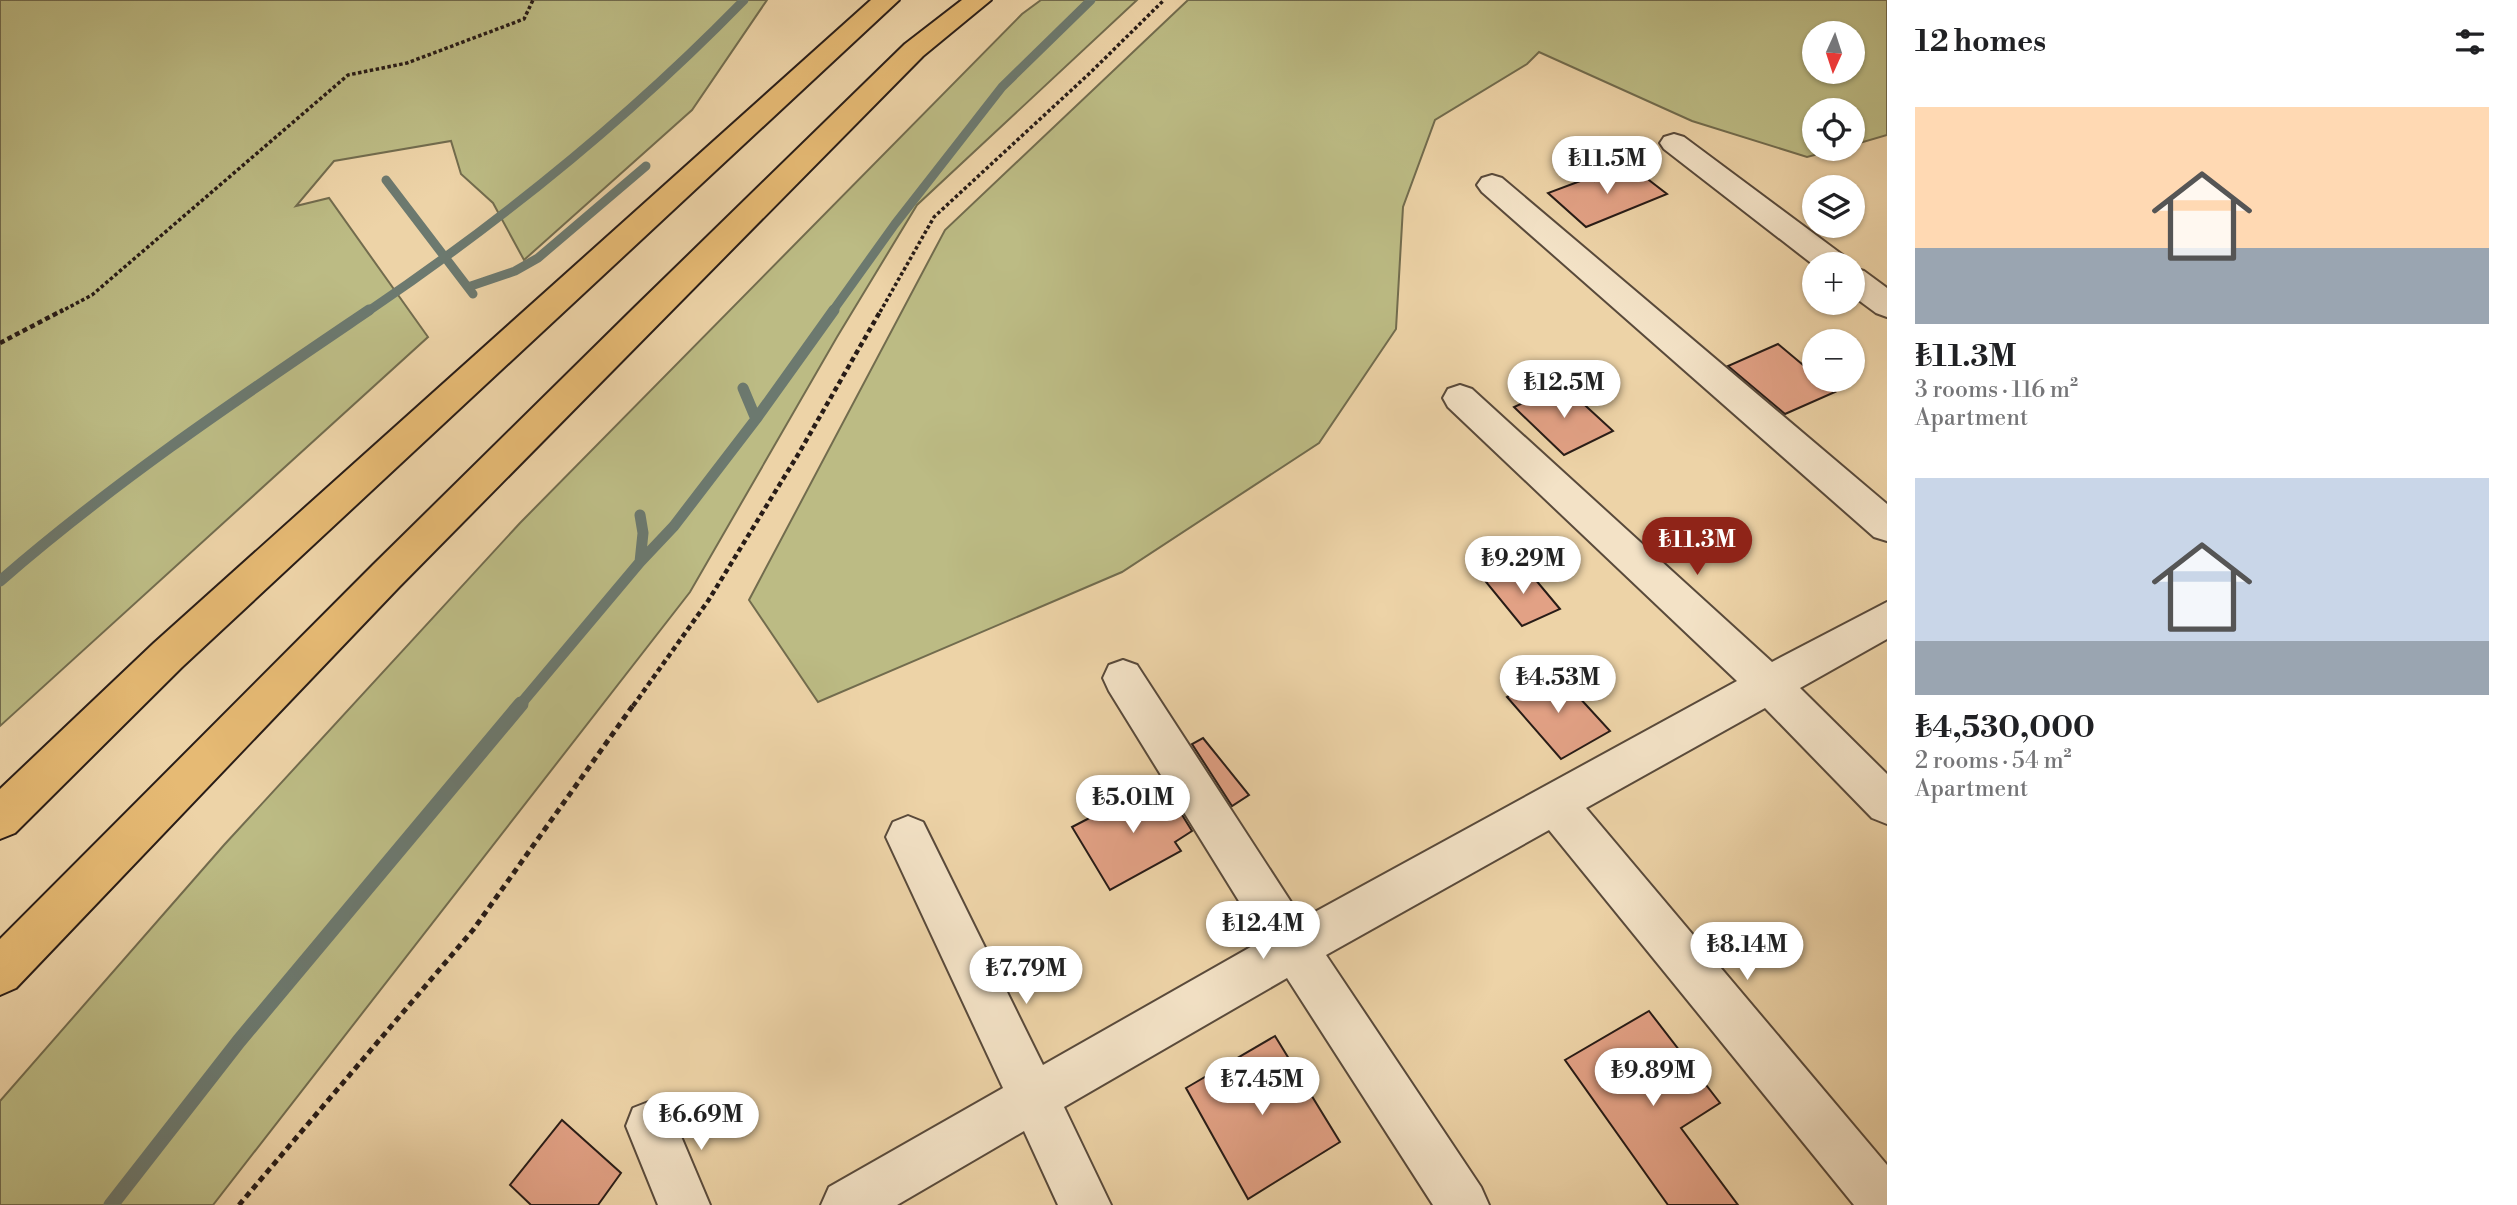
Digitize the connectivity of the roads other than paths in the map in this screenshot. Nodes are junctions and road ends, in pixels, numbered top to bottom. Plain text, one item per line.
1 (886, 0) edge
2 (978, 0) edge
3 (1674, 143) dead end
4 (1492, 185) dead end
5 (1817, 252) edge
6 (1865, 288) edge
7 (1887, 305) edge
8 (1460, 398) dead end
9 (1887, 526) edge
10 (1887, 619) edge
11 (1123, 678) dead end
12 (1769, 685) junction
13 (1887, 803) edge
14 (1555, 804) junction
15 (0, 818) edge
16 (908, 837) dead end
17 (1294, 948) junction
18 (0, 972) edge
19 (1032, 1099) junction
20 (651, 1126) dead end
21 (684, 1205) edge
22 (847, 1205) edge
23 (1085, 1205) edge
24 (1463, 1205) edge
25 (1887, 1205) edge

1 - 15 highway
2 - 18 highway
3 - 5 street
4 - 9 street
6 - 7 street
8 - 12 street
10 - 12 street
11 - 17 street
12 - 13 street
12 - 14 street
14 - 17 street
14 - 25 street
16 - 19 street
17 - 19 street
17 - 24 street
19 - 22 street
19 - 23 street
20 - 21 street

